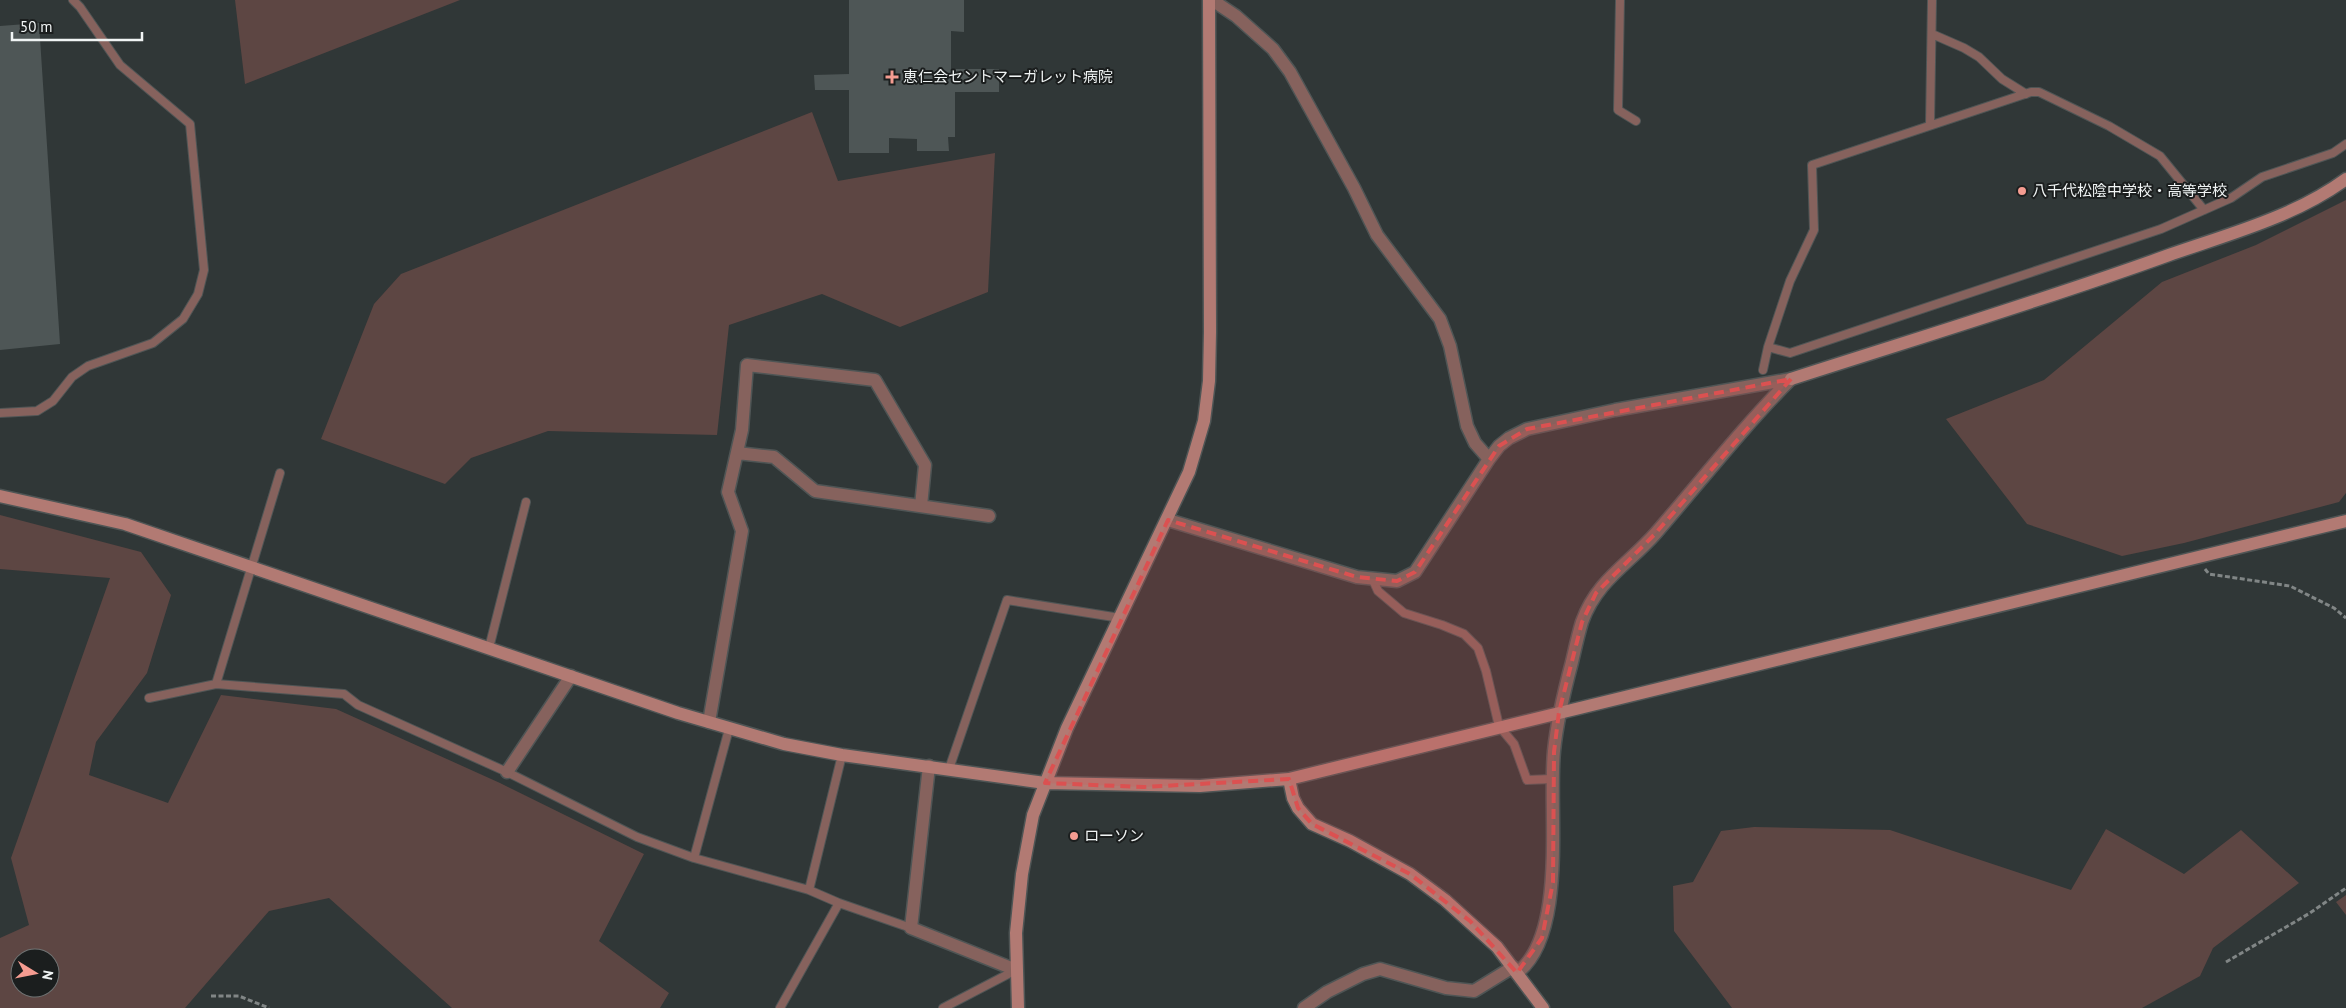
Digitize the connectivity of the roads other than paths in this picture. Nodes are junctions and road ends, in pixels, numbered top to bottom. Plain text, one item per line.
1 (73, 0) edge
2 (1210, 0) edge
3 (1620, 0) edge
4 (1932, 0) edge
5 (1932, 34) junction
6 (2026, 94) junction
7 (1636, 121) dead end
8 (1930, 126) junction
9 (2346, 144) edge
10 (2346, 179) edge
11 (2204, 210) junction
12 (1768, 347) junction
13 (1763, 370) dead end
14 (1792, 379) junction
15 (0, 413) edge
16 (737, 453) junction
17 (1489, 459) junction
18 (280, 473) dead end
19 (0, 496) edge
20 (526, 502) dead end
21 (921, 506) junction
22 (989, 516) dead end
23 (1168, 520) junction
24 (2346, 521) edge
25 (251, 566) junction
26 (1373, 580) junction
27 (1120, 618) junction
28 (489, 648) junction
29 (571, 676) junction
30 (216, 684) junction
31 (149, 698) dead end
32 (1559, 712) junction
33 (709, 722) junction
34 (1499, 726) junction
35 (729, 728) junction
36 (842, 755) junction
37 (929, 766) junction
38 (949, 769) junction
39 (507, 772) junction
40 (1289, 779) junction
41 (1552, 779) junction
42 (1045, 784) junction
43 (694, 858) junction
44 (809, 890) junction
45 (839, 903) junction
46 (911, 928) junction
47 (1016, 970) junction
48 (1515, 970) junction
49 (780, 1008) edge
50 (943, 1008) edge
51 (1018, 1008) edge
52 (1304, 1008) edge
53 (1543, 1008) edge

1 - 15 lane
2 - 17 street
2 - 23 street
3 - 7 lane
4 - 5 lane
5 - 6 lane
5 - 8 lane
6 - 8 lane
6 - 11 lane
8 - 12 lane
9 - 11 lane
10 - 14 street
11 - 12 lane
12 - 13 lane
14 - 17 street
14 - 32 street
16 - 21 street
16 - 21 street
16 - 33 street
17 - 26 street
18 - 25 lane
19 - 25 street
20 - 28 lane
21 - 22 street
23 - 26 street
23 - 27 street
24 - 32 street
25 - 28 street
25 - 30 lane
26 - 34 lane
27 - 38 lane
27 - 42 street
28 - 29 street
29 - 33 street
29 - 39 street
30 - 31 lane
30 - 39 lane
32 - 34 street
32 - 41 street
33 - 35 street
34 - 40 street
34 - 41 lane
35 - 36 street
35 - 43 lane
36 - 37 street
36 - 44 lane
37 - 38 street
37 - 46 street
38 - 42 street
39 - 43 lane
40 - 42 street
40 - 48 street
41 - 48 street
42 - 47 street
43 - 44 lane
44 - 45 lane
45 - 46 lane
45 - 49 lane
46 - 47 street
47 - 50 lane
47 - 51 street
48 - 52 street
48 - 53 street

